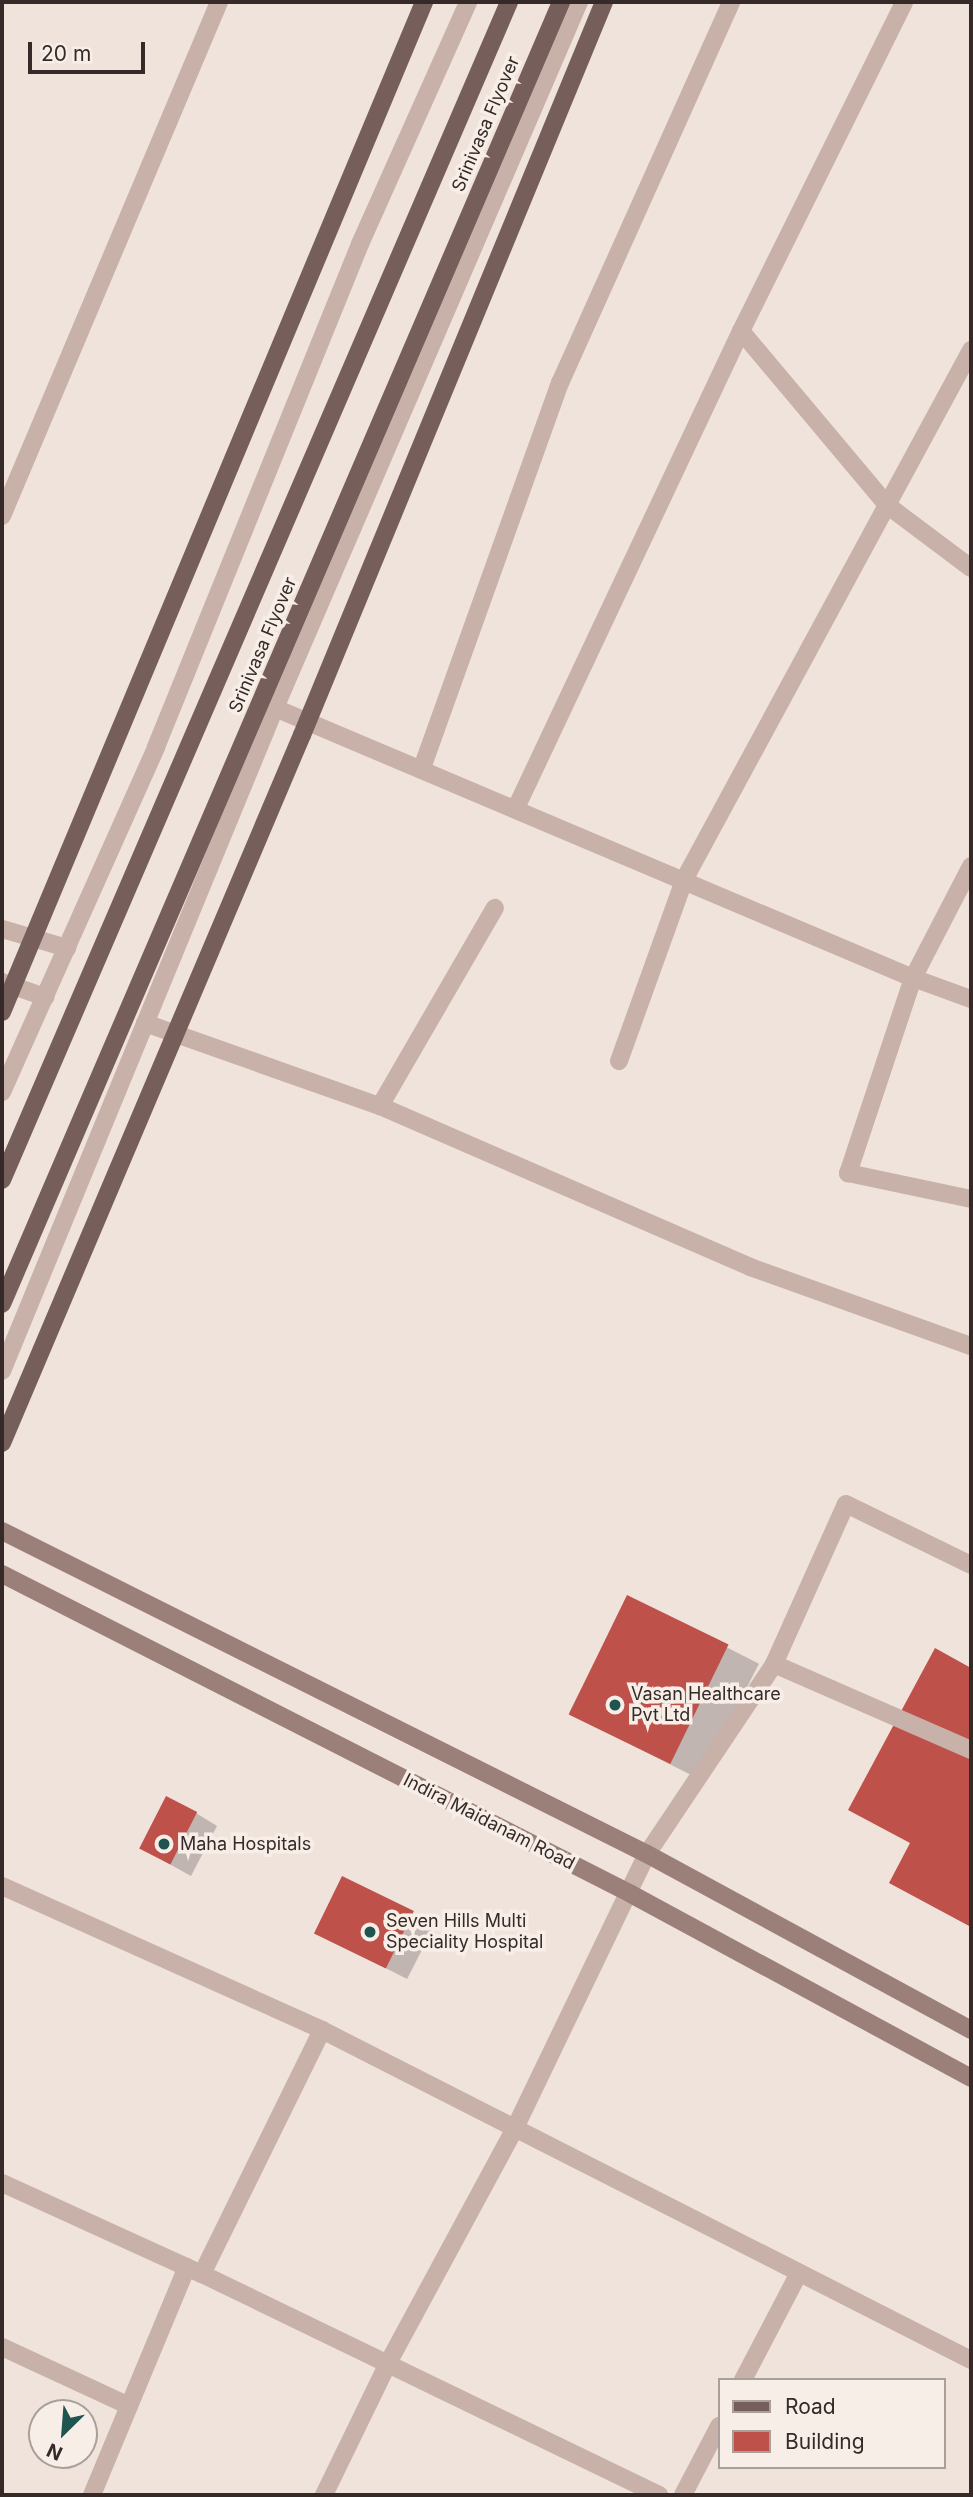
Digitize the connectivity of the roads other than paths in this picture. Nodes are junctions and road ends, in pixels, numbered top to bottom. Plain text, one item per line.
1 (219, 2) edge
2 (424, 2) edge
3 (468, 2) edge
4 (509, 2) edge
5 (561, 2) edge
6 (579, 2) edge
7 (604, 2) edge
8 (731, 2) edge
9 (904, 2) edge
10 (741, 331) junction
11 (971, 350) edge
12 (887, 505) junction
13 (2, 516) edge
14 (971, 568) edge
15 (275, 708) junction
16 (422, 768) junction
17 (516, 808) junction
18 (971, 866) edge
19 (684, 880) junction
20 (495, 908) dead end
21 (2, 929) edge
22 (67, 948) junction
23 (913, 978) junction
24 (2, 982) edge
25 (45, 997) junction
26 (971, 999) edge
27 (2, 1012) edge
28 (145, 1023) junction
29 (619, 1061) dead end
30 (2, 1092) edge
31 (380, 1106) junction
32 (2, 1180) edge
33 (971, 1199) edge
34 (2, 1304) edge
35 (971, 1346) edge
36 (2, 1371) edge
37 (2, 1443) edge
38 (2, 1531) edge
39 (971, 1564) edge
40 (2, 1574) edge
41 (774, 1664) junction
42 (971, 1750) edge
43 (647, 1854) junction
44 (2, 1886) edge
45 (631, 1894) junction
46 (322, 2030) junction
47 (971, 2030) edge
48 (971, 2078) edge
49 (515, 2128) junction
50 (2, 2183) edge
51 (194, 2270) junction
52 (799, 2273) junction
53 (2, 2347) edge
54 (971, 2360) edge
55 (387, 2365) junction
56 (744, 2378) edge
57 (129, 2406) junction
58 (718, 2428) edge
59 (92, 2495) edge
60 (324, 2495) edge
61 (659, 2495) edge
62 (683, 2495) edge

1 - 13 street
2 - 27 main road, bridge
3 - 22 street
4 - 32 main road, Srinivasa Flyover
5 - 34 main road, Srinivasa Flyover
6 - 15 street
7 - 37 main road, bridge
8 - 16 street
9 - 10 street
10 - 12 street
10 - 17 street
11 - 12 street
12 - 14 street
12 - 19 street
15 - 16 street
15 - 28 street
16 - 17 street
17 - 19 street
18 - 23 street
19 - 23 street
19 - 29 street
20 - 31 street
21 - 22 street
22 - 25 street
23 - 26 street
23 - 33 street
24 - 25 street
25 - 30 street
28 - 31 street
28 - 36 street
31 - 35 street
38 - 43 main road
39 - 41 street
40 - 45 main road, Indira Maidanam Road
41 - 42 street
41 - 43 street
43 - 45 street
43 - 47 main road
44 - 46 street
45 - 48 main road, Indira Maidanam Road
45 - 49 street
46 - 49 street
46 - 51 street
49 - 52 street
49 - 55 street
50 - 51 street
51 - 55 street
51 - 57 street
52 - 54 street
52 - 56 street
53 - 57 street
55 - 60 street
55 - 61 street
57 - 59 street
58 - 62 street

